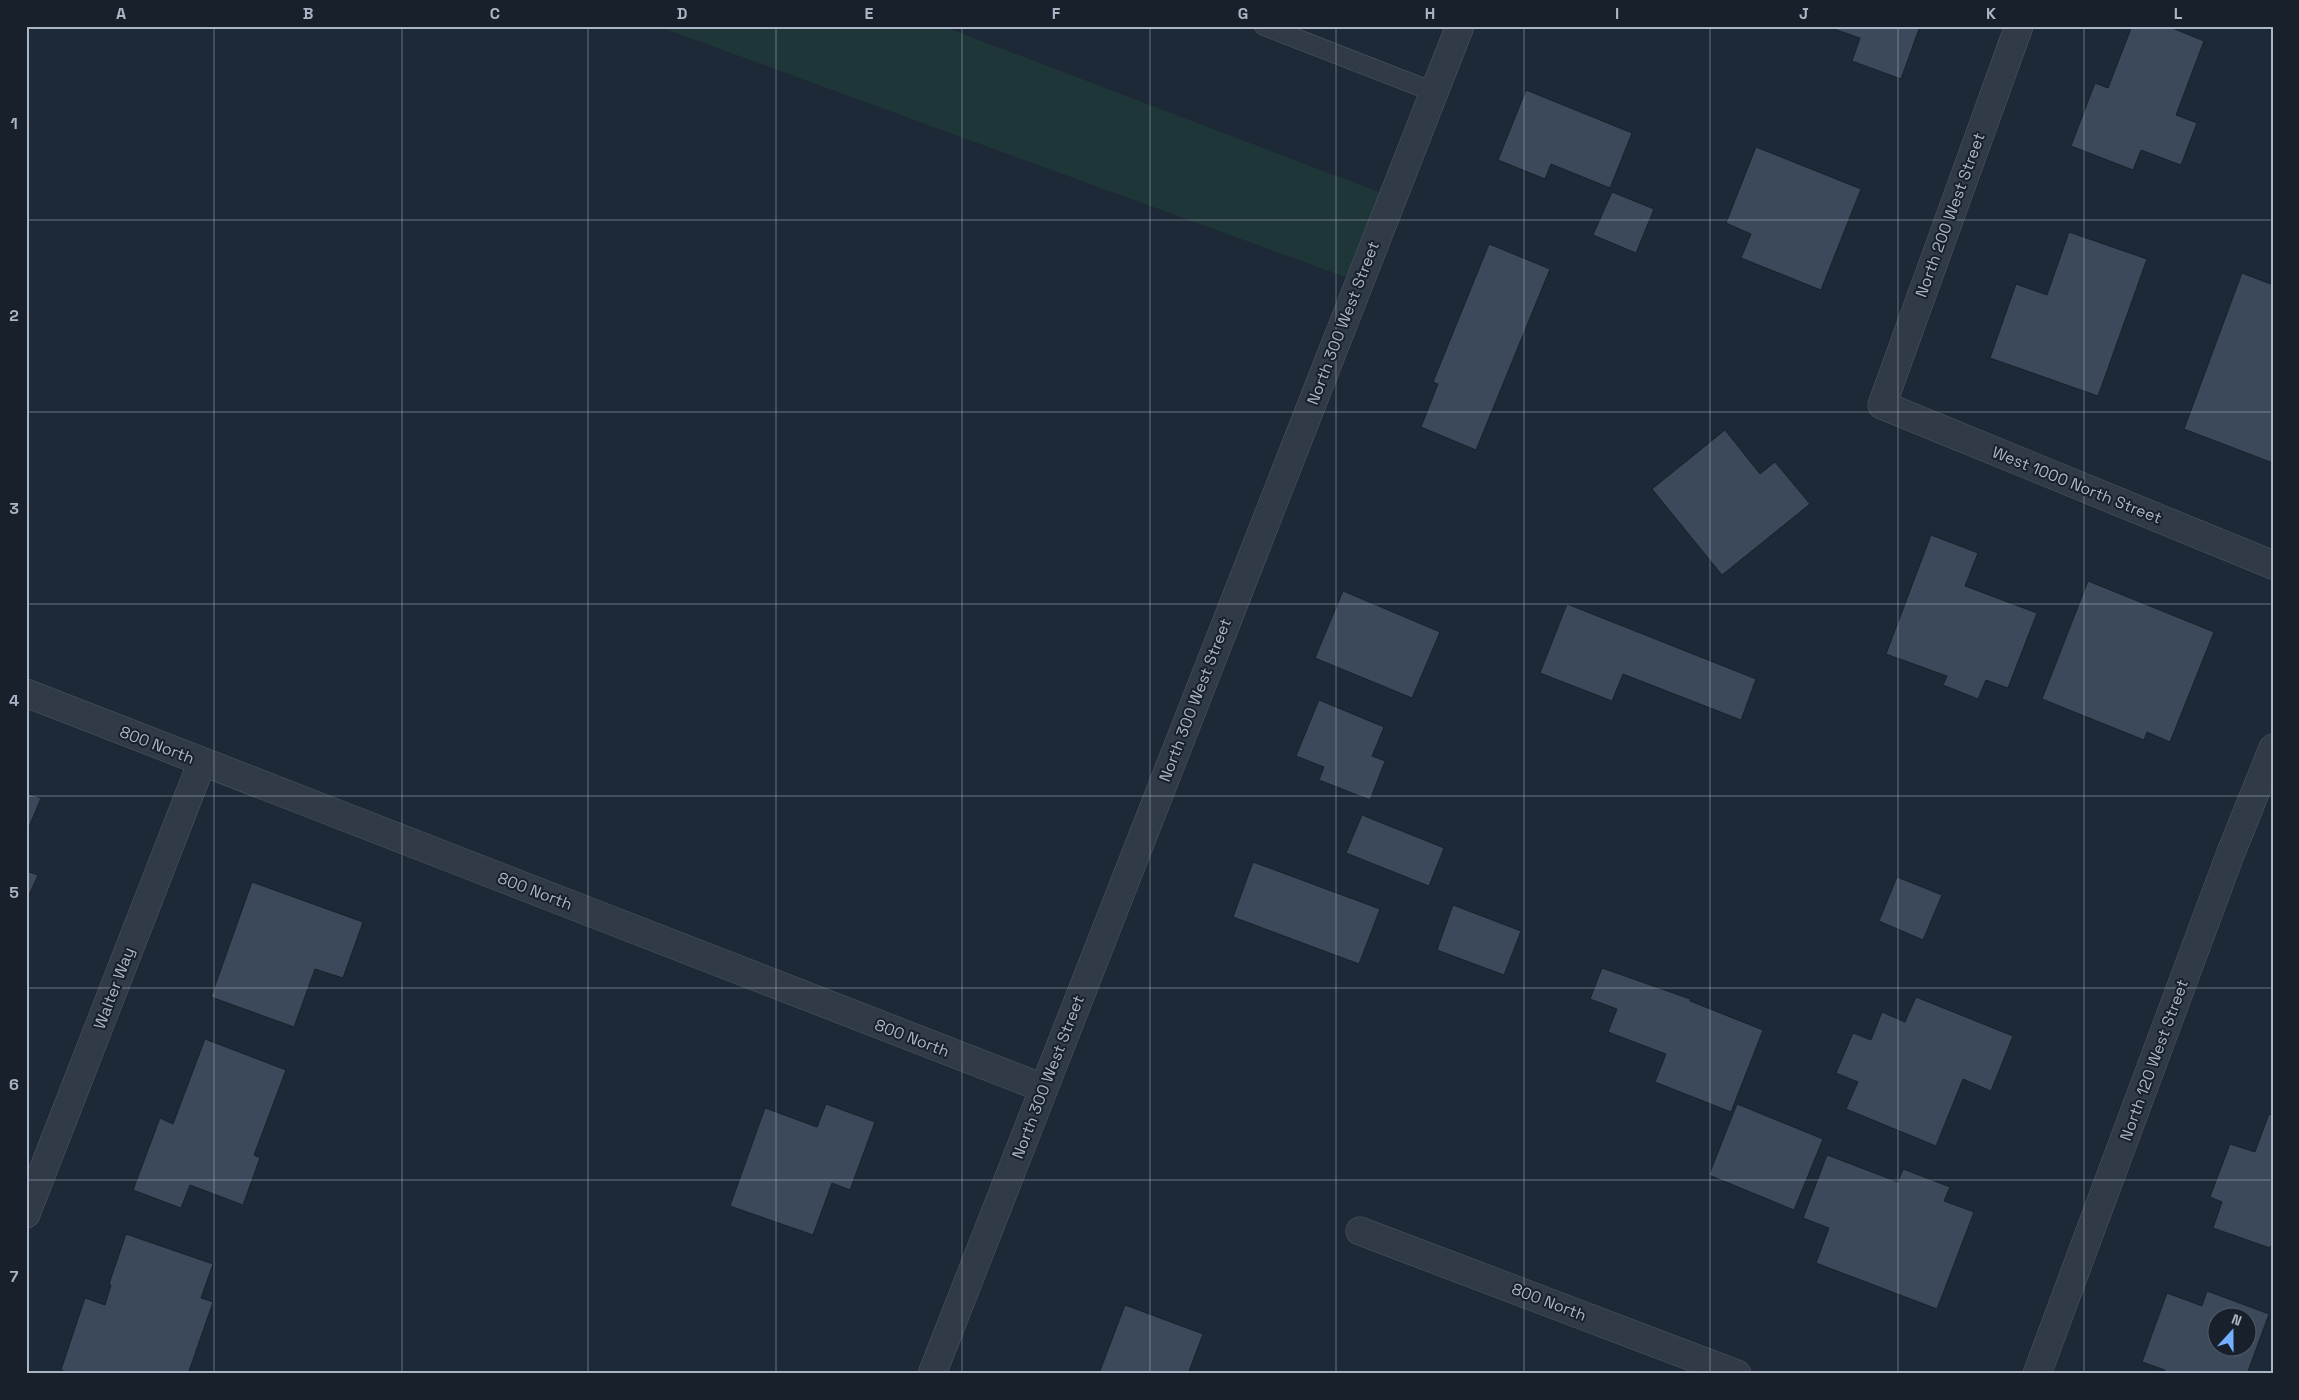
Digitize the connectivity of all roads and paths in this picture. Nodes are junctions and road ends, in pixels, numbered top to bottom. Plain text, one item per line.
1 (1264, 26) edge
2 (1460, 26) edge
3 (2019, 26) edge
4 (1434, 92) junction
5 (1882, 405) joint
6 (2273, 565) edge
7 (26, 693) edge
8 (2273, 748) edge
9 (202, 762) junction
10 (1043, 1088) junction
11 (26, 1214) edge
12 (1360, 1231) dead end
13 (932, 1374) edge
14 (1737, 1374) edge
15 (2037, 1374) edge

1 - 4 lane
2 - 4 street, North 300 West Street
3 - 5 street, North 200 West Street
4 - 10 street, North 300 West Street
5 - 6 street, West 1000 North Street
7 - 9 street, 800 North
8 - 15 street, North 120 West Street
9 - 10 street, 800 North
9 - 11 street, Walter Way
10 - 13 street, North 300 West Street
12 - 14 street, 800 North

